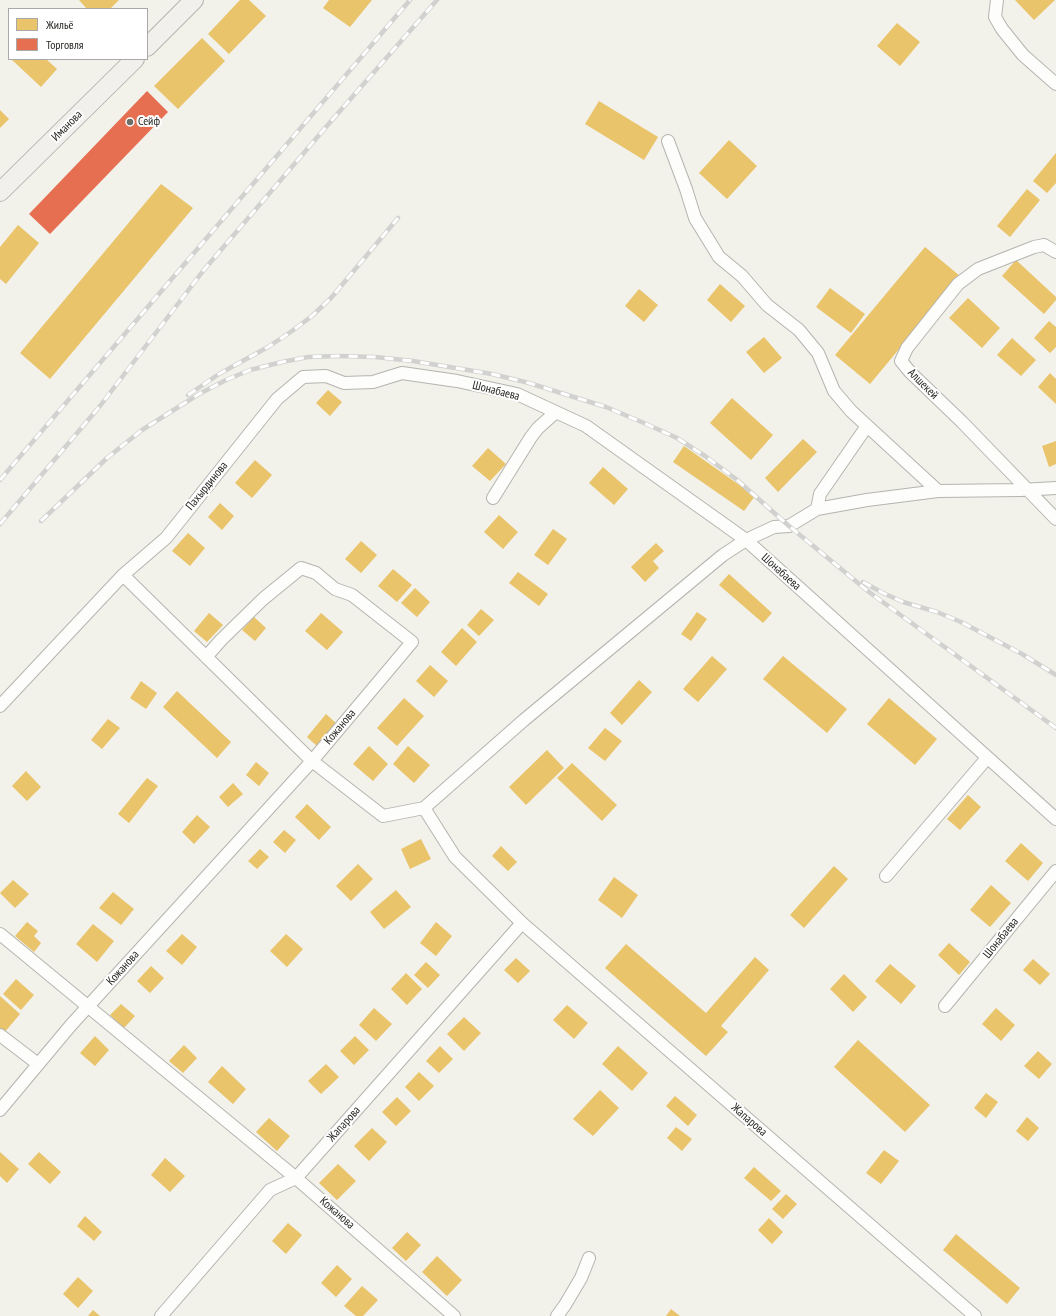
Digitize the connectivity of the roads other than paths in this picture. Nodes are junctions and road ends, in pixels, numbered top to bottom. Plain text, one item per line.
1 (194, 0) edge
2 (997, 0) edge
3 (148, 46) edge
4 (134, 60) edge
5 (1056, 84) edge
6 (668, 141) dead end
7 (0, 192) edge
8 (1056, 252) edge
9 (457, 381) joint
10 (556, 412) junction
11 (867, 426) junction
12 (1056, 488) edge
13 (1026, 490) junction
14 (938, 491) junction
15 (493, 498) dead end
16 (817, 509) junction
17 (1056, 519) edge
18 (746, 540) junction
19 (123, 576) junction
20 (206, 656) junction
21 (0, 706) edge
22 (987, 758) junction
23 (312, 760) junction
24 (424, 808) junction
25 (1056, 819) edge
26 (1056, 870) edge
27 (886, 876) dead end
28 (522, 923) junction
29 (0, 934) edge
30 (88, 1006) junction
31 (945, 1006) dead end
32 (0, 1035) edge
33 (38, 1064) junction
34 (0, 1110) edge
35 (296, 1178) junction
36 (589, 1258) dead end
37 (160, 1316) edge
38 (454, 1316) edge
39 (557, 1316) edge
40 (975, 1316) edge

1 - 3 main road
2 - 5 street
4 - 7 main road, Иманова
6 - 11 street
8 - 13 street, Алшекей
9 - 10 street, Шонабаева
9 - 19 street, Пахырдинова
10 - 15 street
10 - 18 street, Шонабаева
11 - 14 street
11 - 16 street
12 - 13 street
13 - 14 street
13 - 17 street, Алшекей
14 - 16 street
16 - 18 street
18 - 22 street, Шонабаева
18 - 24 street
19 - 20 street
19 - 21 street, Пахырдинова
20 - 23 street
20 - 23 street, Кожанова
22 - 25 street, Шонабаева
22 - 27 street
23 - 24 street
23 - 30 street, Кожанова
24 - 28 street, Жапарова
26 - 31 street, Шонабаева
28 - 35 street, Жапарова
28 - 40 street, Жапарова
29 - 30 street, Кожанова
30 - 33 street, Кожанова
30 - 35 street, Кожанова
32 - 33 street
33 - 34 street, Кожанова
35 - 37 street, Жапарова
35 - 38 street, Кожанова
36 - 39 street

